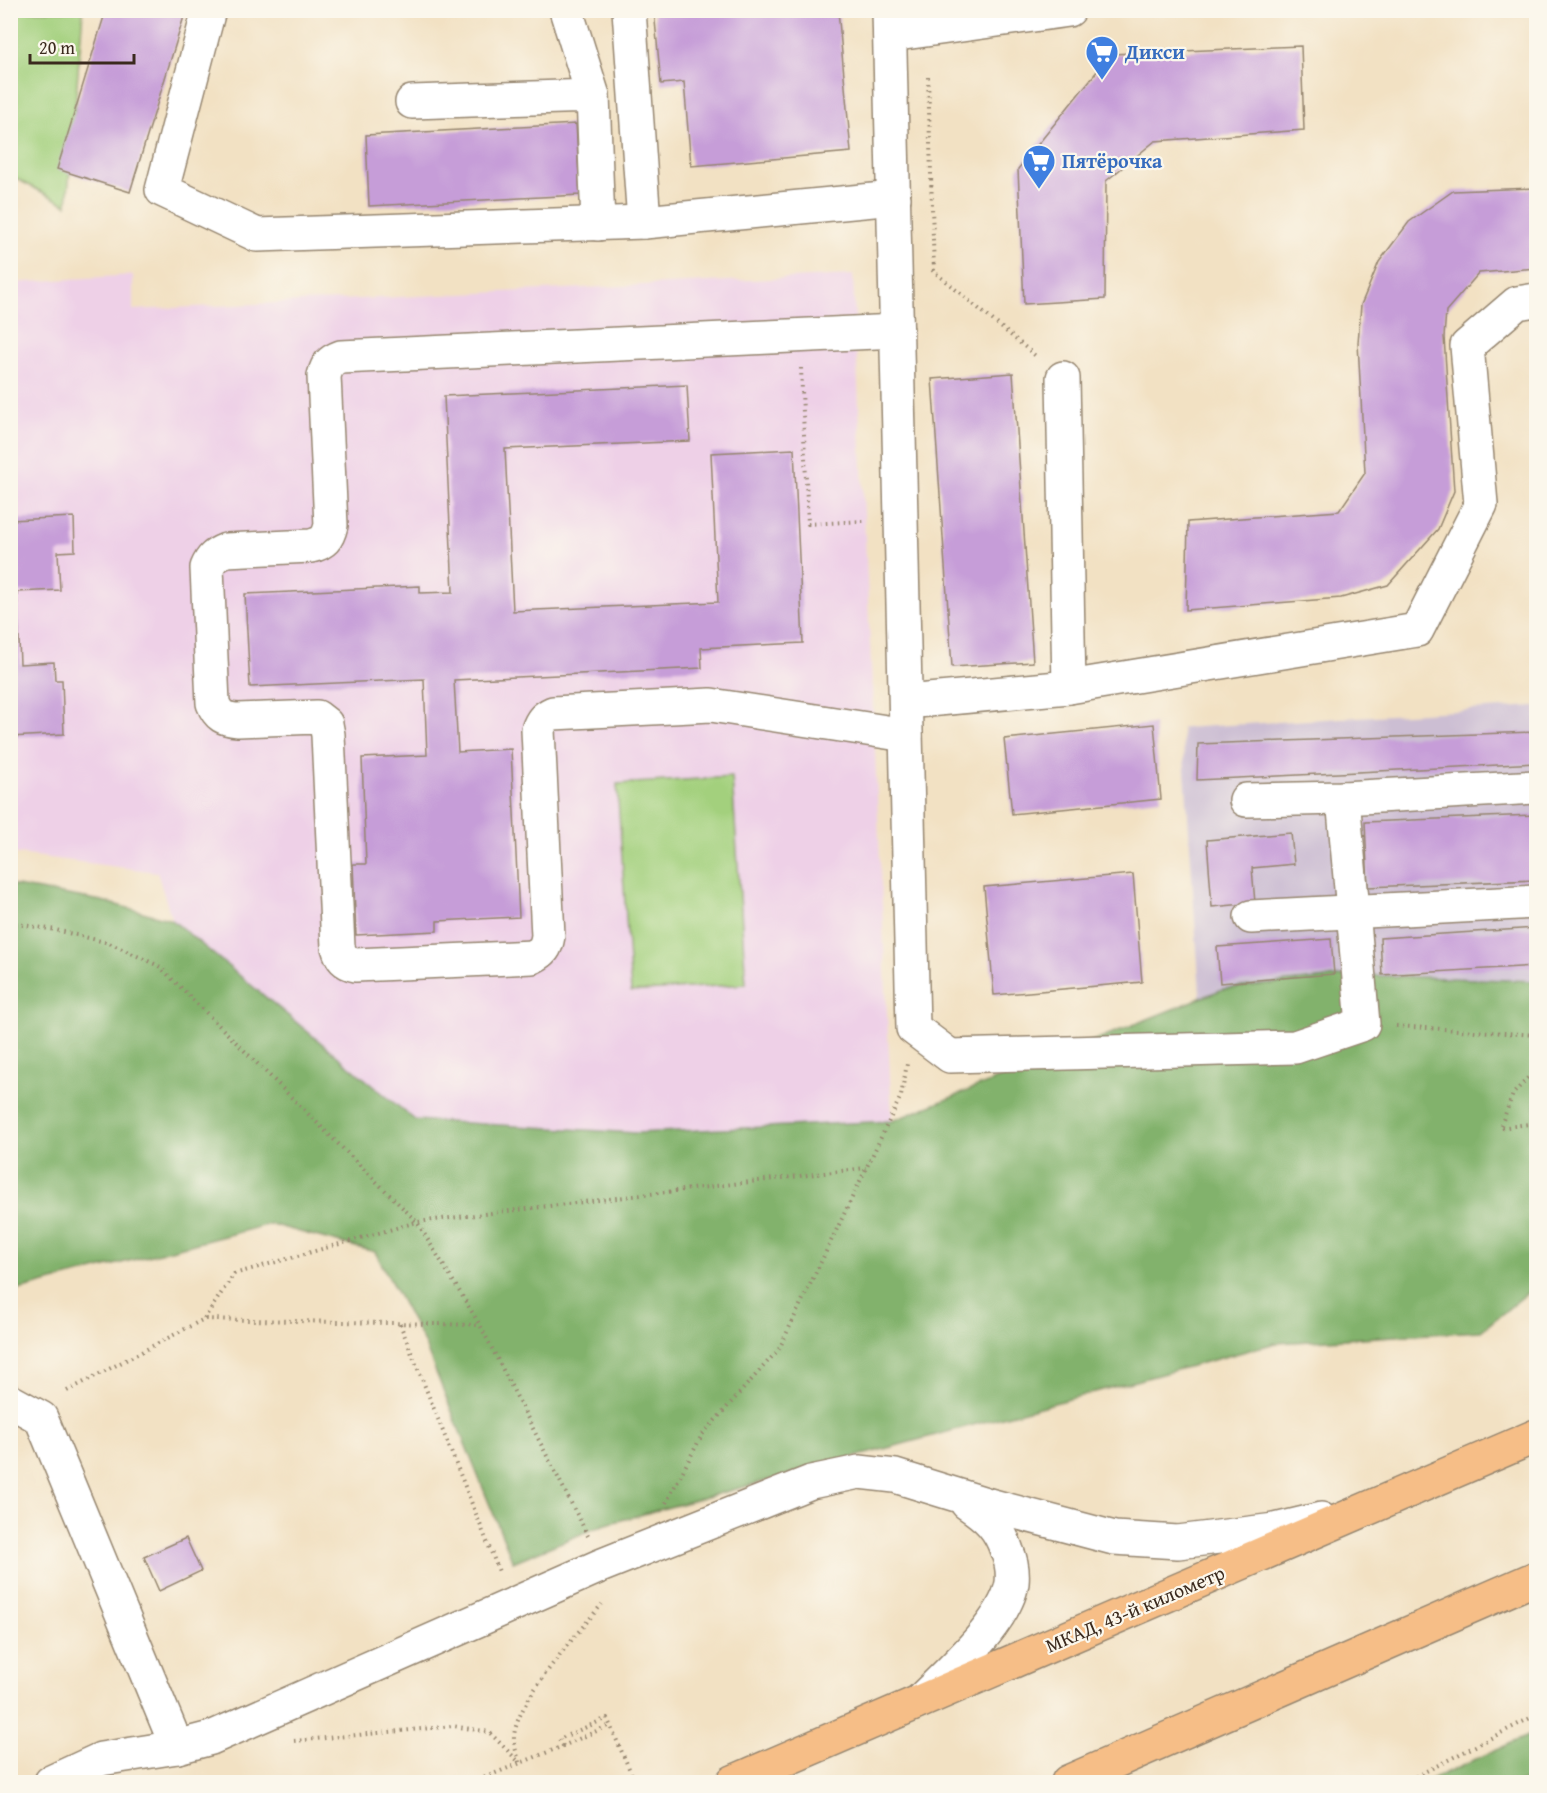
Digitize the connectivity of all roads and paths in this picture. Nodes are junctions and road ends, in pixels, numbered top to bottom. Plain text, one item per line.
1 (209, 10) edge
2 (566, 10) edge
3 (629, 10) edge
4 (1069, 10) edge
5 (890, 23) edge
6 (926, 30) junction
7 (593, 96) junction
8 (412, 102) dead end
9 (894, 198) junction
10 (644, 222) junction
11 (598, 224) junction
12 (895, 240) junction
13 (934, 272) junction
14 (1536, 300) edge
15 (897, 331) junction
16 (799, 336) junction
17 (1063, 378) joint
18 (864, 521) dead end
19 (1069, 687) junction
20 (906, 702) junction
21 (906, 735) junction
22 (1536, 788) edge
23 (1342, 798) junction
24 (1246, 800) dead end
25 (1536, 902) edge
26 (1352, 913) junction
27 (1251, 917) dead end
28 (10, 923) edge
29 (1363, 1024) junction
30 (913, 1028) junction
31 (1536, 1035) edge
32 (1536, 1069) edge
33 (1536, 1123) edge
34 (866, 1168) junction
35 (417, 1222) junction
36 (204, 1319) junction
37 (400, 1324) junction
38 (480, 1325) junction
39 (67, 1391) dead end
40 (10, 1401) edge
41 (1536, 1436) edge
42 (951, 1492) junction
43 (1380, 1504) junction
44 (664, 1505) dead end
45 (592, 1545) dead end
46 (1536, 1578) edge
47 (503, 1582) dead end
48 (602, 1603) dead end
49 (920, 1702) junction
50 (1536, 1715) edge
51 (610, 1725) junction
52 (292, 1741) dead end
53 (563, 1746) junction
54 (177, 1748) junction
55 (519, 1763) junction
56 (51, 1782) edge
57 (473, 1782) edge
58 (634, 1782) edge
59 (733, 1782) edge
60 (1068, 1782) edge
61 (1406, 1782) edge

1 - 11 street
2 - 7 street
3 - 10 street
4 - 6 street
5 - 6 street
5 - 9 street
6 - 13 path
7 - 8 street
7 - 11 street
9 - 10 street
9 - 12 street
10 - 11 street
12 - 13 path
12 - 15 street
13 - 17 path
14 - 19 street
15 - 16 street
15 - 20 street
16 - 18 path
16 - 21 street
17 - 19 street
19 - 20 street
20 - 21 street
21 - 30 street
22 - 23 street
23 - 24 street
23 - 26 street
25 - 26 street
26 - 27 street
26 - 29 street
28 - 35 path
29 - 30 street
29 - 31 path
30 - 34 path
32 - 33 path
34 - 35 path
34 - 44 path
35 - 36 path
35 - 38 path
36 - 37 path
36 - 39 path
37 - 38 path
37 - 47 path
38 - 45 path
40 - 54 street
41 - 43 highway, МКАД, 43-й километр
42 - 43 street
42 - 49 street
42 - 54 street
43 - 49 highway, МКАД, 43-й километр
46 - 60 highway
48 - 55 path
49 - 59 highway, МКАД, 43-й километр
50 - 61 path
51 - 53 path
51 - 53 path
51 - 58 path
52 - 55 path
53 - 55 path
54 - 56 street
55 - 57 path

